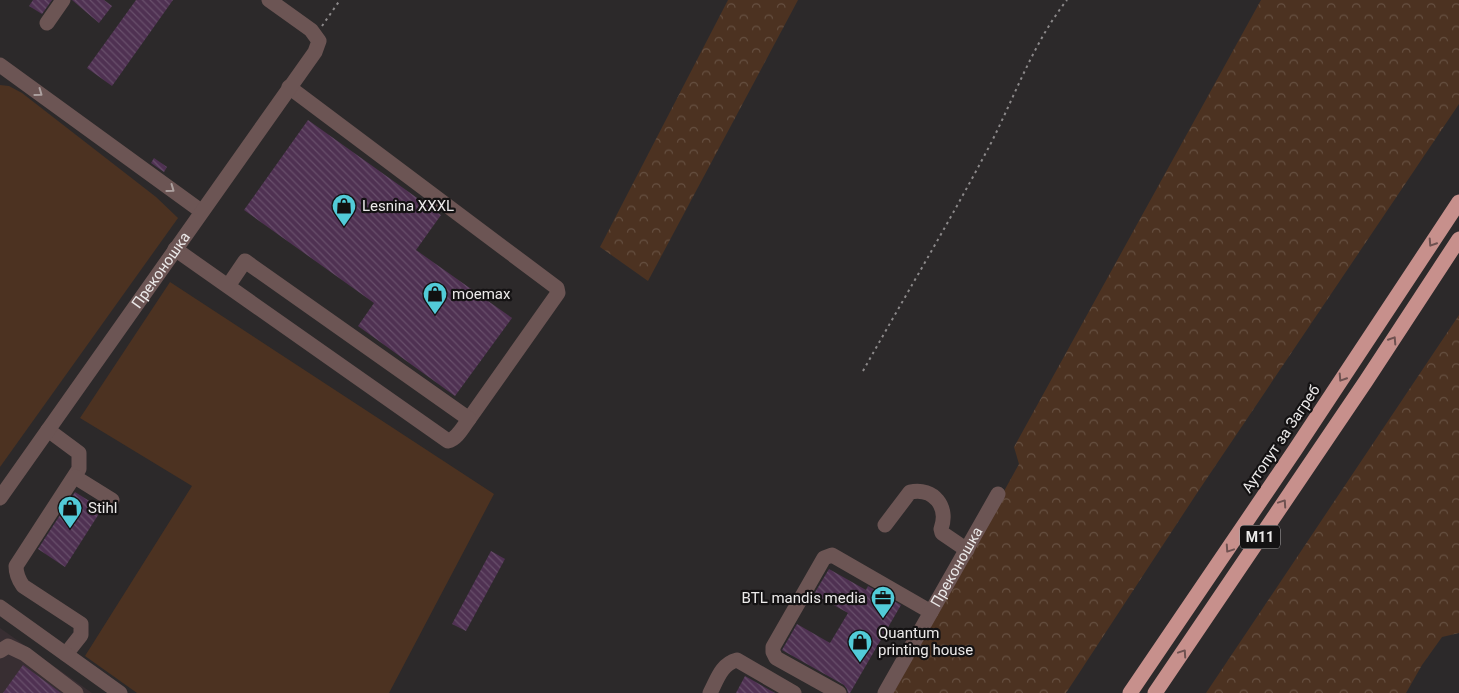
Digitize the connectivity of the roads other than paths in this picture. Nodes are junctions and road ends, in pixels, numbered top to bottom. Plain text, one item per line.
1 (63, 0) edge
2 (269, 0) edge
3 (47, 23) dead end
4 (0, 65) edge
5 (289, 87) junction
6 (1459, 202) edge
7 (201, 211) junction
8 (1459, 239) edge
9 (175, 249) junction
10 (228, 286) junction
11 (469, 419) junction
12 (48, 430) junction
13 (75, 477) junction
14 (998, 494) dead end
15 (0, 498) edge
16 (112, 500) dead end
17 (885, 525) dead end
18 (967, 550) junction
19 (0, 607) edge
20 (931, 612) junction
21 (0, 651) edge
22 (66, 654) junction
23 (76, 693) edge
24 (120, 693) edge
25 (710, 693) edge
26 (794, 693) edge
27 (838, 693) edge
28 (885, 693) edge
29 (1130, 693) edge
30 (1155, 693) edge

1 - 3 street
2 - 5 street, Преконошка
4 -> 7 street
5 - 7 street, Преконошка
5 - 11 street
6 -> 29 highway, Аутопут за Загреб / M11
7 - 9 street, Преконошка
30 -> 8 highway, M11
9 - 10 street
9 - 12 street, Преконошка
10 - 11 street
10 - 11 street
12 - 13 street
12 - 15 street, Преконошка
13 - 16 street
13 - 22 street
14 - 18 street, Преконошка
17 - 18 street
18 - 20 street, Преконошка
19 - 22 street
20 - 27 street
20 - 28 street, Преконошка
21 - 23 street
22 - 24 street
25 - 26 street

